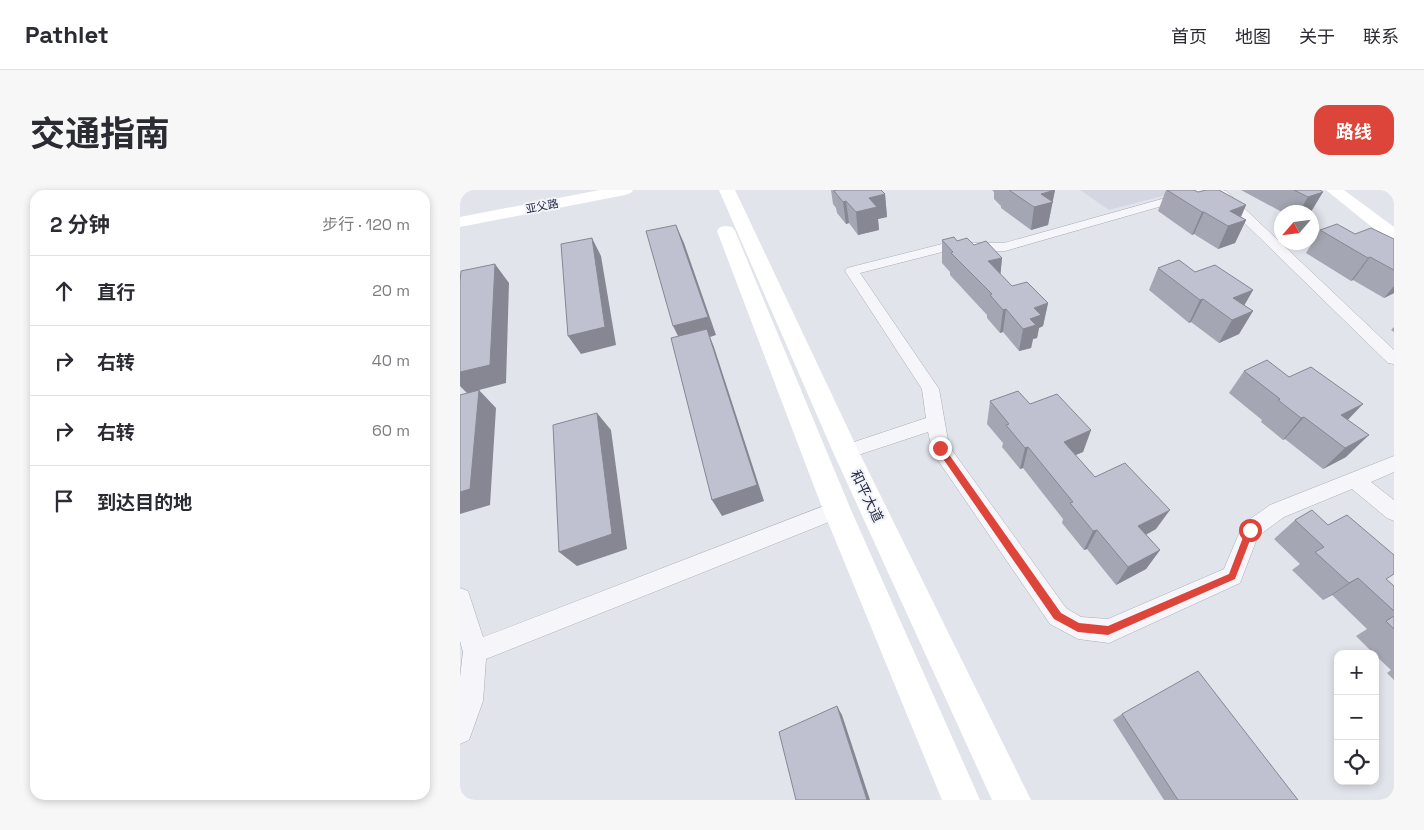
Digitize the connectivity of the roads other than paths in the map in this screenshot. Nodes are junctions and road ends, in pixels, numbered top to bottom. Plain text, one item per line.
1 (625, 190) edge
2 (710, 190) edge
3 (727, 190) edge
4 (1207, 190) edge
5 (1218, 190) edge
6 (1334, 190) edge
7 (460, 222) edge
8 (1394, 236) edge
9 (1394, 359) edge
10 (936, 422) junction
11 (846, 452) junction
12 (1394, 464) edge
13 (1355, 480) junction
14 (837, 510) junction
15 (1394, 512) edge
16 (460, 599) edge
17 (475, 652) junction
18 (460, 731) edge
19 (961, 800) edge
20 (1012, 800) edge

1 - 7 main road, 亚父路
2 - 14 main road
3 - 11 main road, 和平大道
4 - 10 street
5 - 9 street
6 - 8 main road
10 - 11 street
10 - 13 street
11 - 20 main road, 和平大道
12 - 13 street
13 - 15 street
14 - 17 street
14 - 19 main road
16 - 17 street
17 - 18 street

